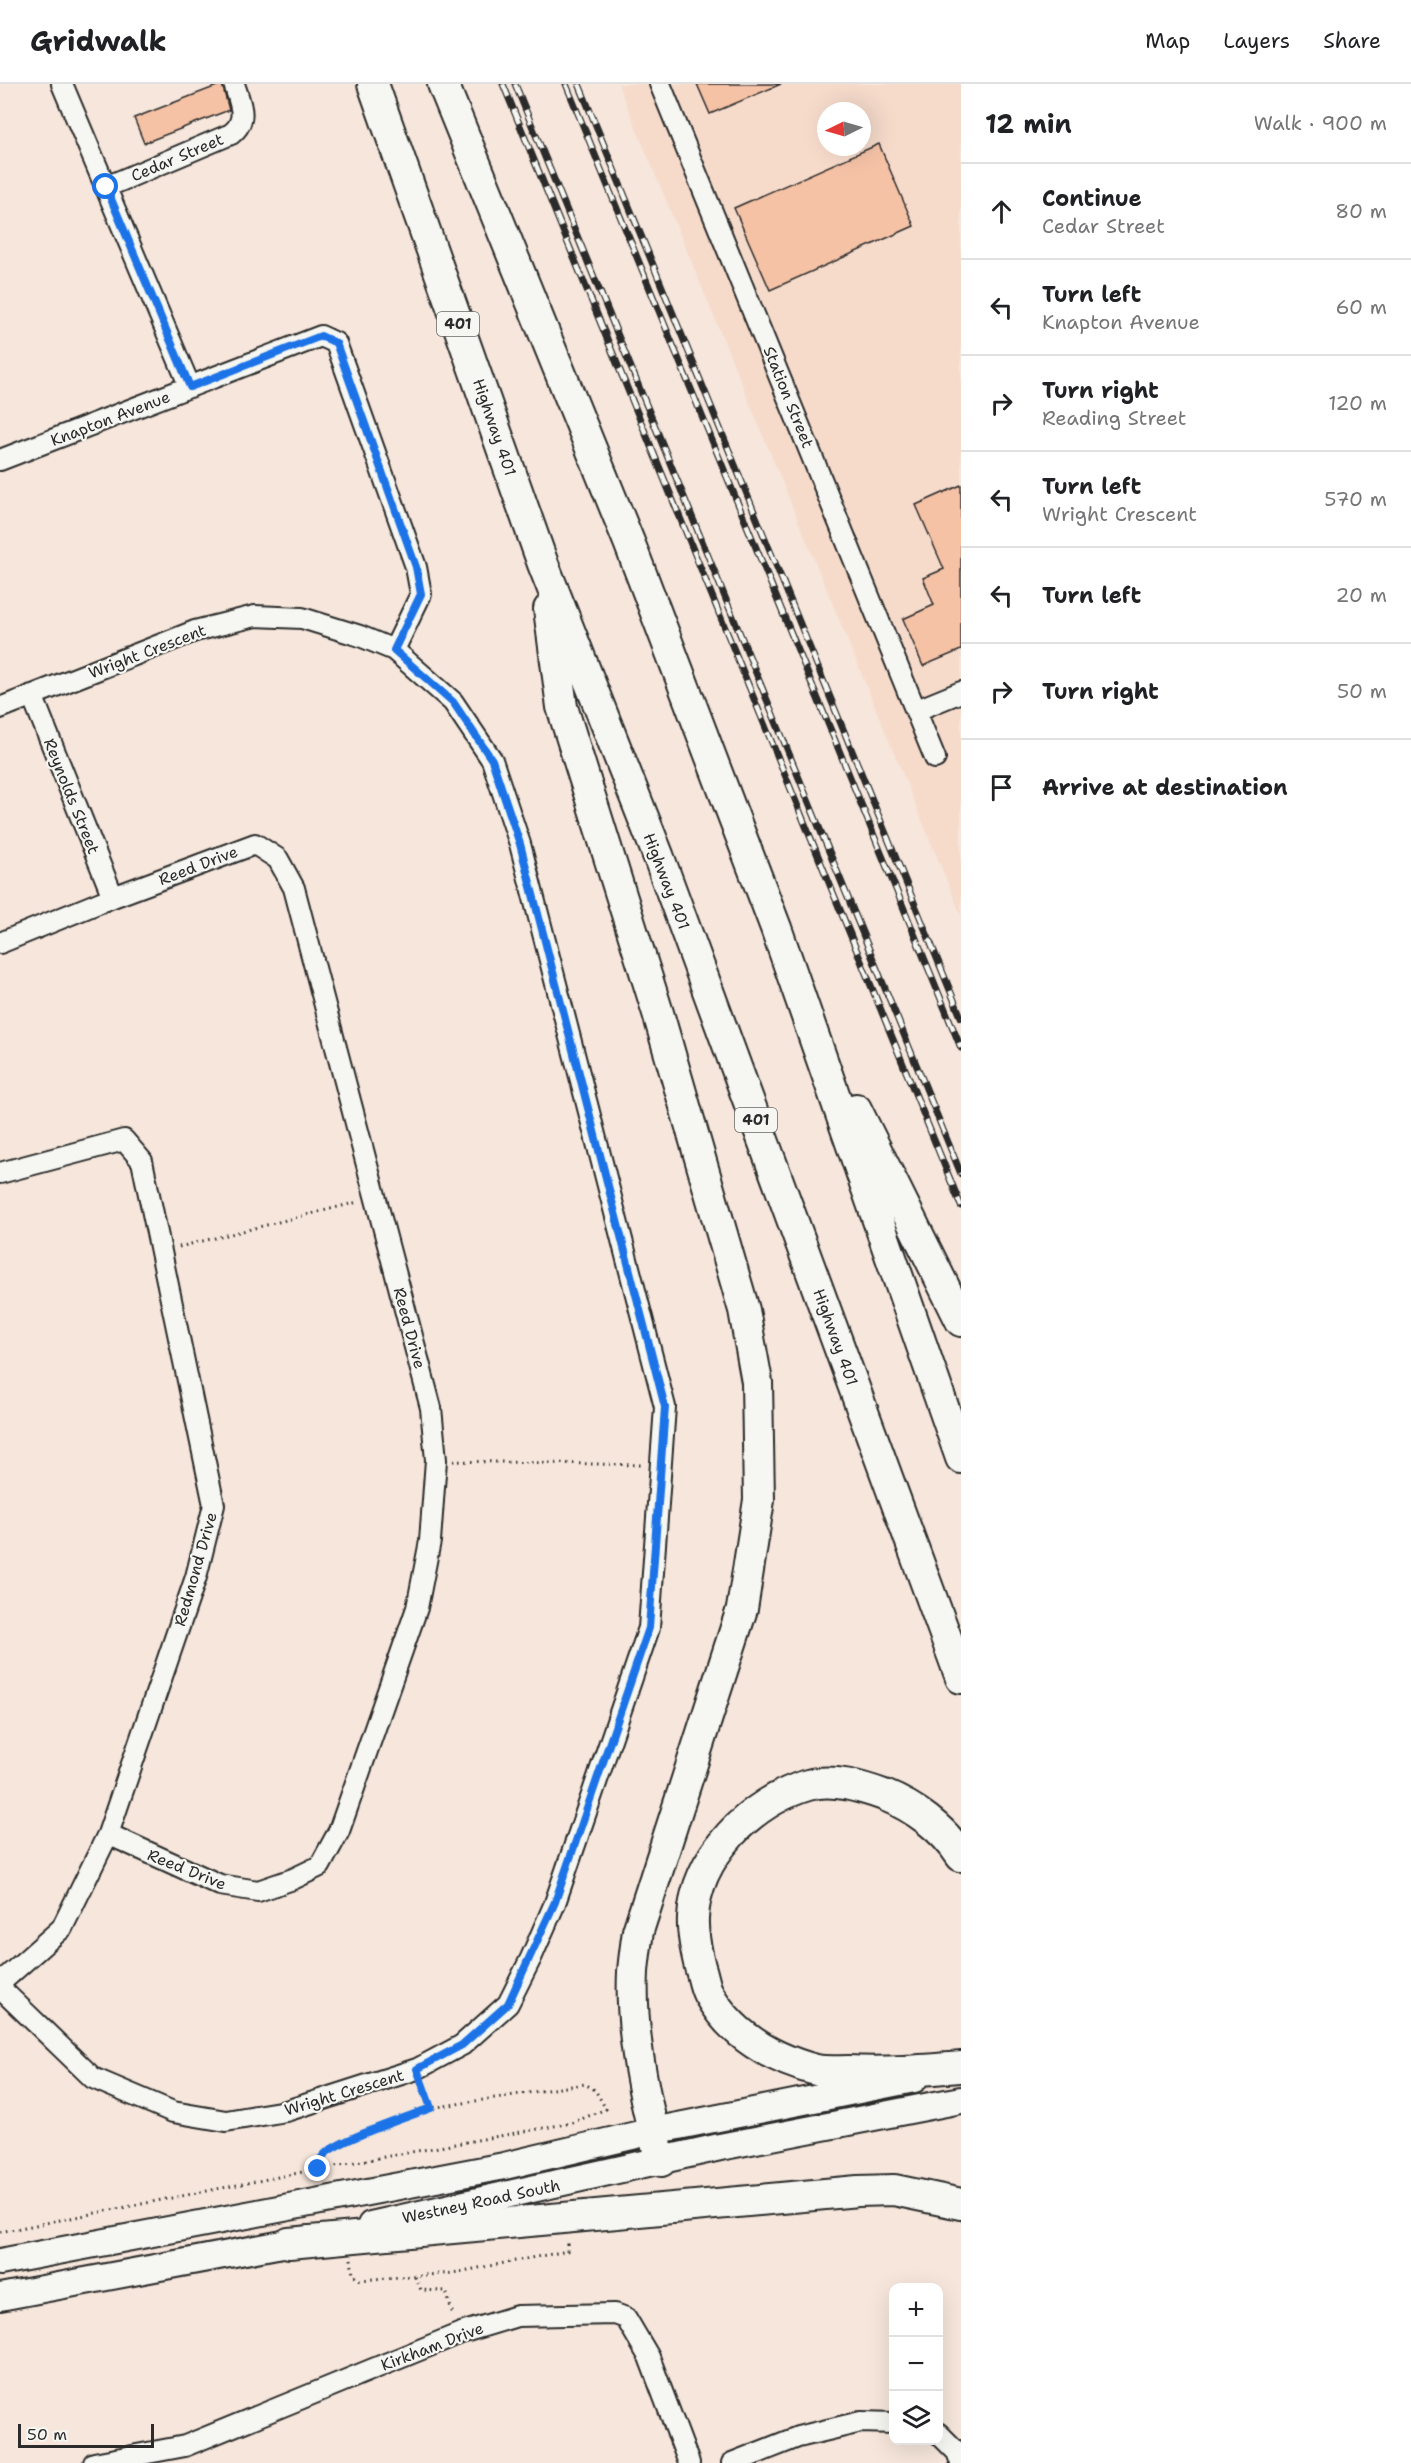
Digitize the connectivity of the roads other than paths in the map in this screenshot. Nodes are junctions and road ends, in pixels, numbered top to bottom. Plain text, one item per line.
1 (62, 84) edge
2 (234, 84) edge
3 (373, 84) edge
4 (443, 84) edge
5 (660, 84) edge
6 (106, 187) junction
7 (190, 387) junction
8 (0, 460) edge
9 (543, 564) junction
10 (394, 650) junction
11 (961, 692) edge
12 (32, 696) junction
13 (0, 708) edge
14 (917, 710) junction
15 (935, 758) dead end
16 (113, 897) junction
17 (776, 928) junction
18 (0, 944) edge
19 (0, 1173) edge
20 (961, 1321) edge
21 (961, 1458) edge
22 (961, 1678) edge
23 (108, 1834) junction
24 (961, 1856) edge
25 (0, 1983) edge
26 (0, 1988) edge
27 (961, 2067) edge
28 (961, 2100) edge
29 (653, 2132) junction
30 (661, 2161) junction
31 (961, 2204) edge
32 (289, 2243) junction
33 (0, 2262) edge
34 (0, 2296) edge
35 (889, 2423) edge
36 (943, 2437) edge
37 (94, 2463) edge
38 (689, 2463) edge
39 (732, 2463) edge
40 (961, 2463) edge

1 - 6 street
2 - 6 street, Cedar Street
3 - 9 highway, Highway 401 / 401
4 - 17 highway
5 - 14 street, Station Street
6 - 7 street
7 - 8 street, Knapton Avenue
7 - 10 street, Knapton Avenue
9 - 22 highway, Highway 401 / 401
9 - 29 highway
10 - 12 street, Wright Crescent
10 - 26 street, Wright Crescent
11 - 14 street
12 - 13 street, Wright Crescent
12 - 16 street, Reynolds Street
14 - 15 street, Station Street
16 - 18 street, Reed Drive
16 - 23 street, Reed Drive
17 - 20 highway
17 - 21 highway
19 - 23 street, Redmond Drive
23 - 25 street, Redmond Drive
24 - 27 highway
27 - 29 main road, Westney Road South
28 - 30 main road, Westney Road South
29 - 30 highway
29 - 33 main road, Westney Road South
30 - 32 main road, Westney Road South
31 - 32 highway
32 - 34 main road, Westney Road South
35 - 39 street
36 - 40 street
37 - 38 street, Kirkham Drive

